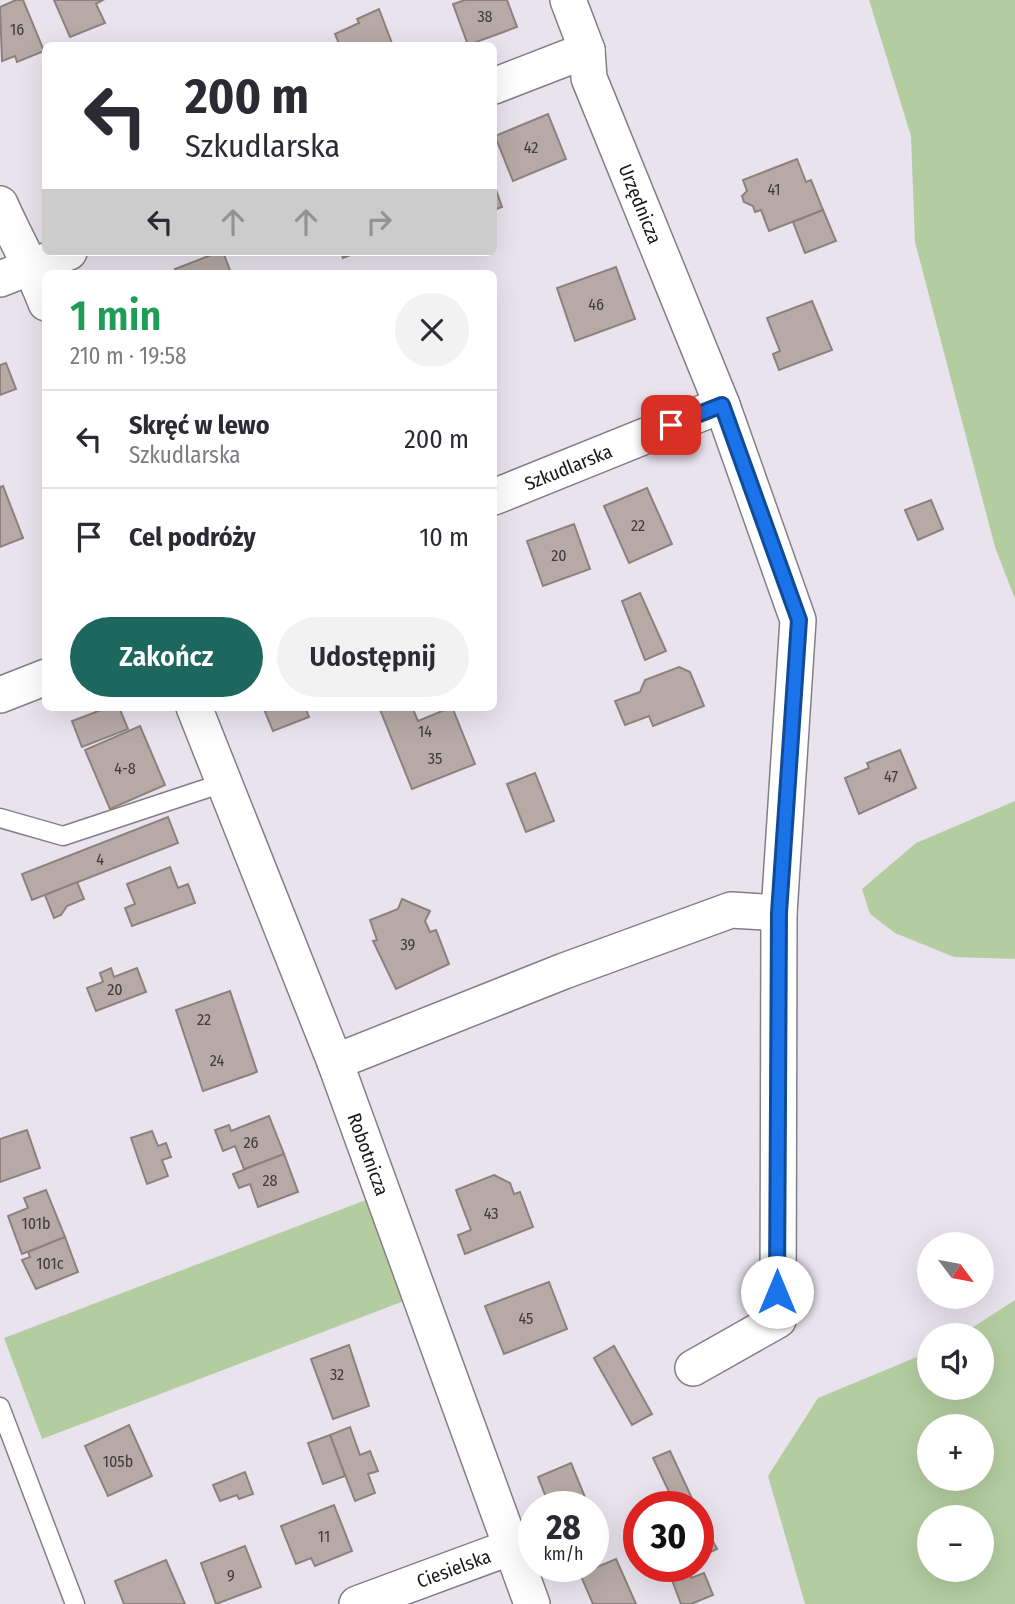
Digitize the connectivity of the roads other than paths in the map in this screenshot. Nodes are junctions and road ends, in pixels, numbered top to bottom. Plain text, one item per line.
1 (568, 0) edge
2 (587, 50) junction
3 (497, 85) edge
4 (0, 204) edge
5 (58, 256) edge
6 (32, 266) junction
7 (0, 279) edge
8 (42, 292) edge
9 (722, 405) junction
10 (497, 496) edge
11 (42, 679) edge
12 (0, 695) edge
13 (196, 711) edge
14 (223, 783) junction
15 (0, 818) edge
16 (779, 913) junction
17 (335, 1062) junction
18 (694, 1368) dead end
19 (0, 1407) edge
20 (511, 1547) junction
21 (75, 1604) edge
22 (357, 1604) edge
23 (532, 1604) edge

1 - 2 street, Urzędnicza
2 - 3 street
2 - 9 street, Urzędnicza
4 - 6 street
5 - 6 street
6 - 7 street
6 - 8 street
9 - 10 street, Szkudlarska
9 - 16 street, Urzędnicza
11 - 12 street
13 - 14 street, Robotnicza
14 - 15 lane
14 - 17 street, Robotnicza
16 - 17 street
16 - 18 street, Urzędnicza
17 - 20 street, Robotnicza
19 - 21 lane
20 - 22 street, Ciesielska
20 - 23 street, Robotnicza

